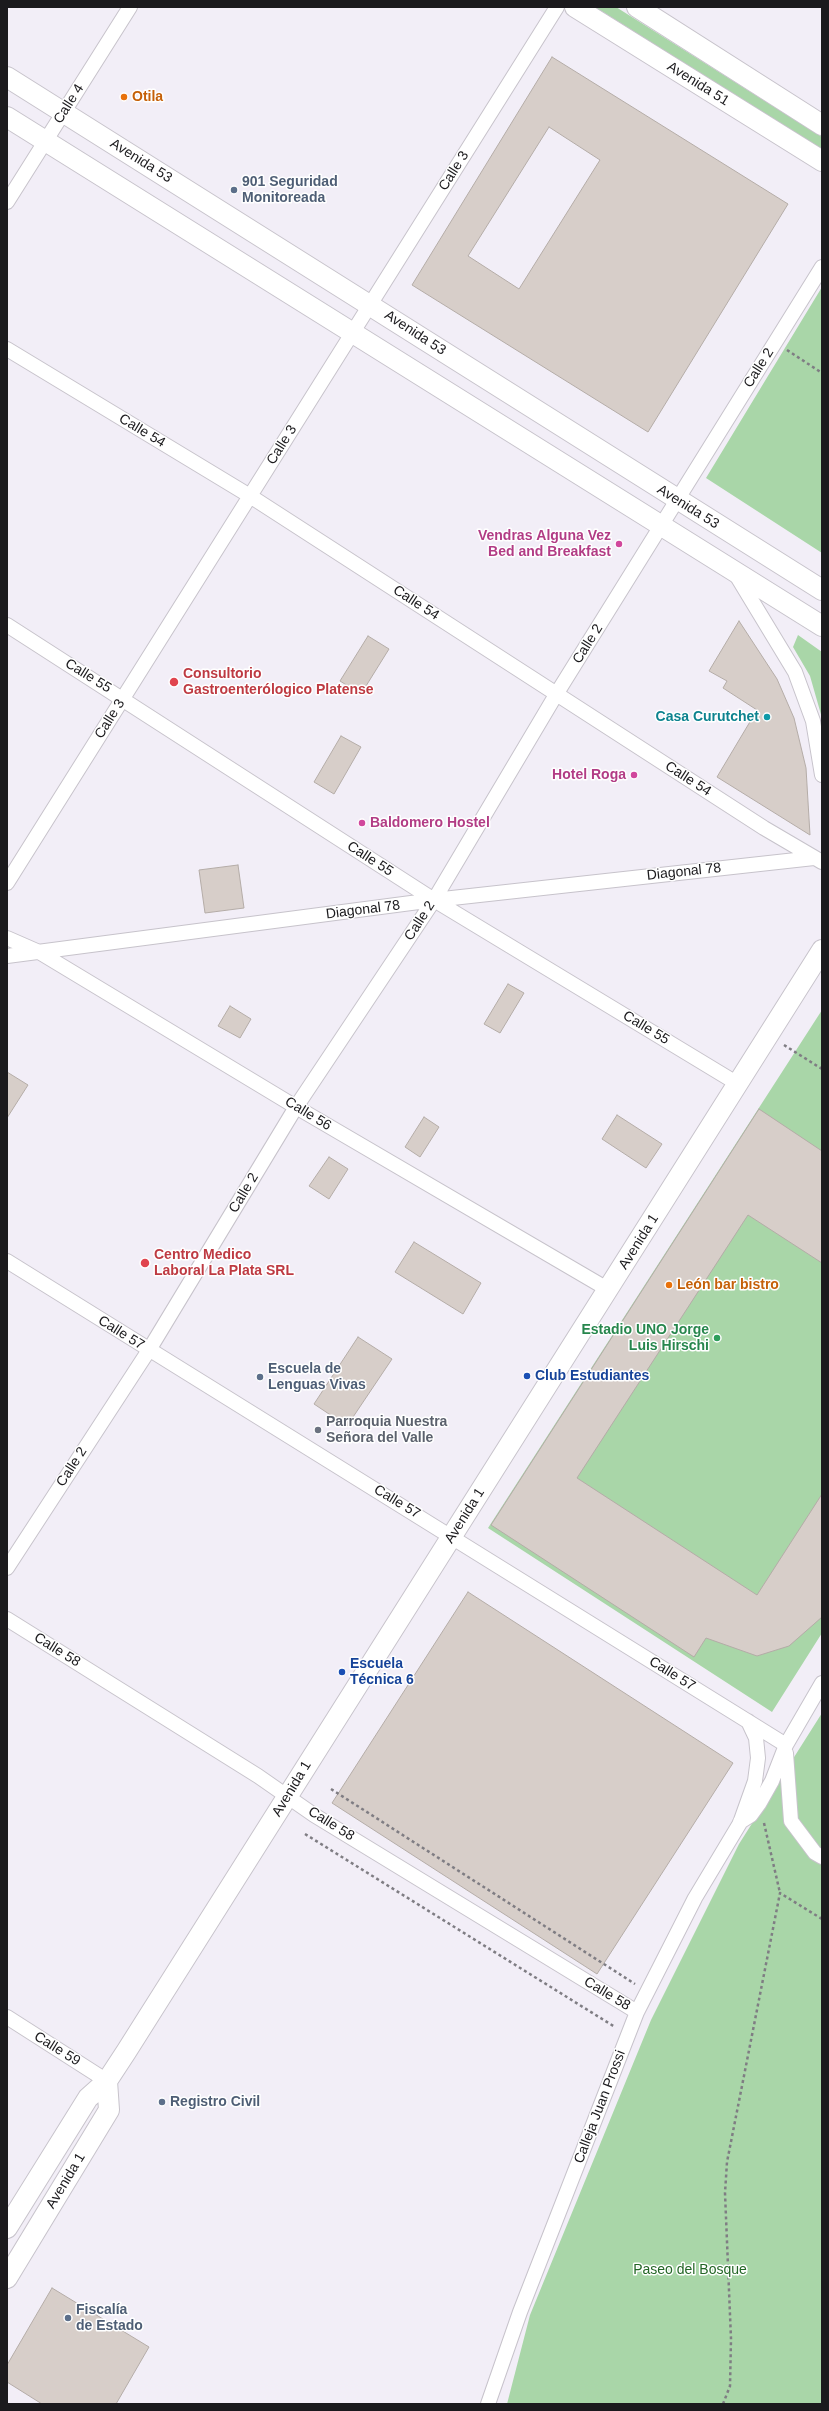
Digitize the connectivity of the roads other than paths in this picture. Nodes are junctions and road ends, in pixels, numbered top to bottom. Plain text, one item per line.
1 (130, 7) edge
2 (557, 7) edge
3 (574, 7) edge
4 (637, 7) edge
5 (7, 77) edge
6 (63, 112) junction
7 (7, 117) edge
8 (822, 125) edge
9 (45, 141) junction
10 (822, 162) edge
11 (7, 202) edge
12 (822, 267) edge
13 (370, 304) junction
14 (353, 333) junction
15 (7, 349) edge
16 (250, 496) junction
17 (677, 500) junction
18 (661, 526) junction
19 (735, 573) junction
20 (822, 590) edge
21 (7, 625) edge
22 (822, 626) edge
23 (557, 693) junction
24 (123, 698) junction
25 (822, 775) edge
26 (818, 860) edge
27 (7, 883) edge
28 (434, 900) junction
29 (7, 938) edge
30 (822, 950) edge
31 (39, 952) junction
32 (7, 956) edge
33 (738, 1084) junction
34 (296, 1107) junction
35 (7, 1261) edge
36 (609, 1290) junction
37 (149, 1350) junction
38 (452, 1536) junction
39 (7, 1568) edge
40 (7, 1619) edge
41 (822, 1683) edge
42 (748, 1721) junction
43 (786, 1745) junction
44 (288, 1796) junction
45 (740, 1823) junction
46 (822, 1857) edge
47 (637, 2012) junction
48 (7, 2017) edge
49 (107, 2081) junction
50 (7, 2228) edge
51 (7, 2278) edge
52 (488, 2404) edge

1 - 6 street, Calle 4
2 - 13 street, Calle 3
3 - 10 street, Avenida 51
4 - 8 street
5 - 6 street, Avenida 53
6 - 9 street, Calle 4
6 - 13 street, Avenida 53
7 - 9 street
9 - 11 street, Calle 4
9 - 14 street
12 - 17 street, Calle 2
13 - 14 street, Calle 3
13 - 17 street, Avenida 53
14 - 16 street, Calle 3
14 - 18 street
15 - 16 street, Calle 54
16 - 23 street, Calle 54
16 - 24 street, Calle 3
17 - 18 street, Calle 2
17 - 20 street, Avenida 53
18 - 19 street
18 - 23 street, Calle 2
19 - 22 street
19 - 25 street
21 - 24 street, Calle 55
23 - 26 street, Calle 54
23 - 28 street, Calle 2
24 - 27 street, Calle 3
24 - 28 street, Calle 55
26 - 28 street, Diagonal 78
28 - 31 street, Diagonal 78
28 - 33 street, Calle 55
28 - 34 street, Calle 2
29 - 31 street, Calle 56
30 - 33 street, Avenida 1
31 - 32 street, Diagonal 78
31 - 34 street, Calle 56
33 - 36 street, Avenida 1
34 - 36 street, Calle 56
34 - 37 street, Calle 2
35 - 37 street, Calle 57
36 - 38 street, Avenida 1
37 - 38 street, Calle 57
37 - 39 street, Calle 2
38 - 42 street, Calle 57
38 - 44 street, Avenida 1
40 - 44 street, Calle 58
41 - 43 street, Calleja Juan Prossi
42 - 43 street, Calle 57
42 - 45 street, Calleja Juan Prossi
43 - 45 street, Calleja Juan Prossi
43 - 46 street
44 - 47 street, Calle 58
44 - 49 street, Avenida 1
45 - 47 street, Calleja Juan Prossi
47 - 52 street, Calleja Juan Prossi
48 - 49 street, Calle 59
49 - 50 street, Avenida 1
49 - 51 street, Avenida 1

